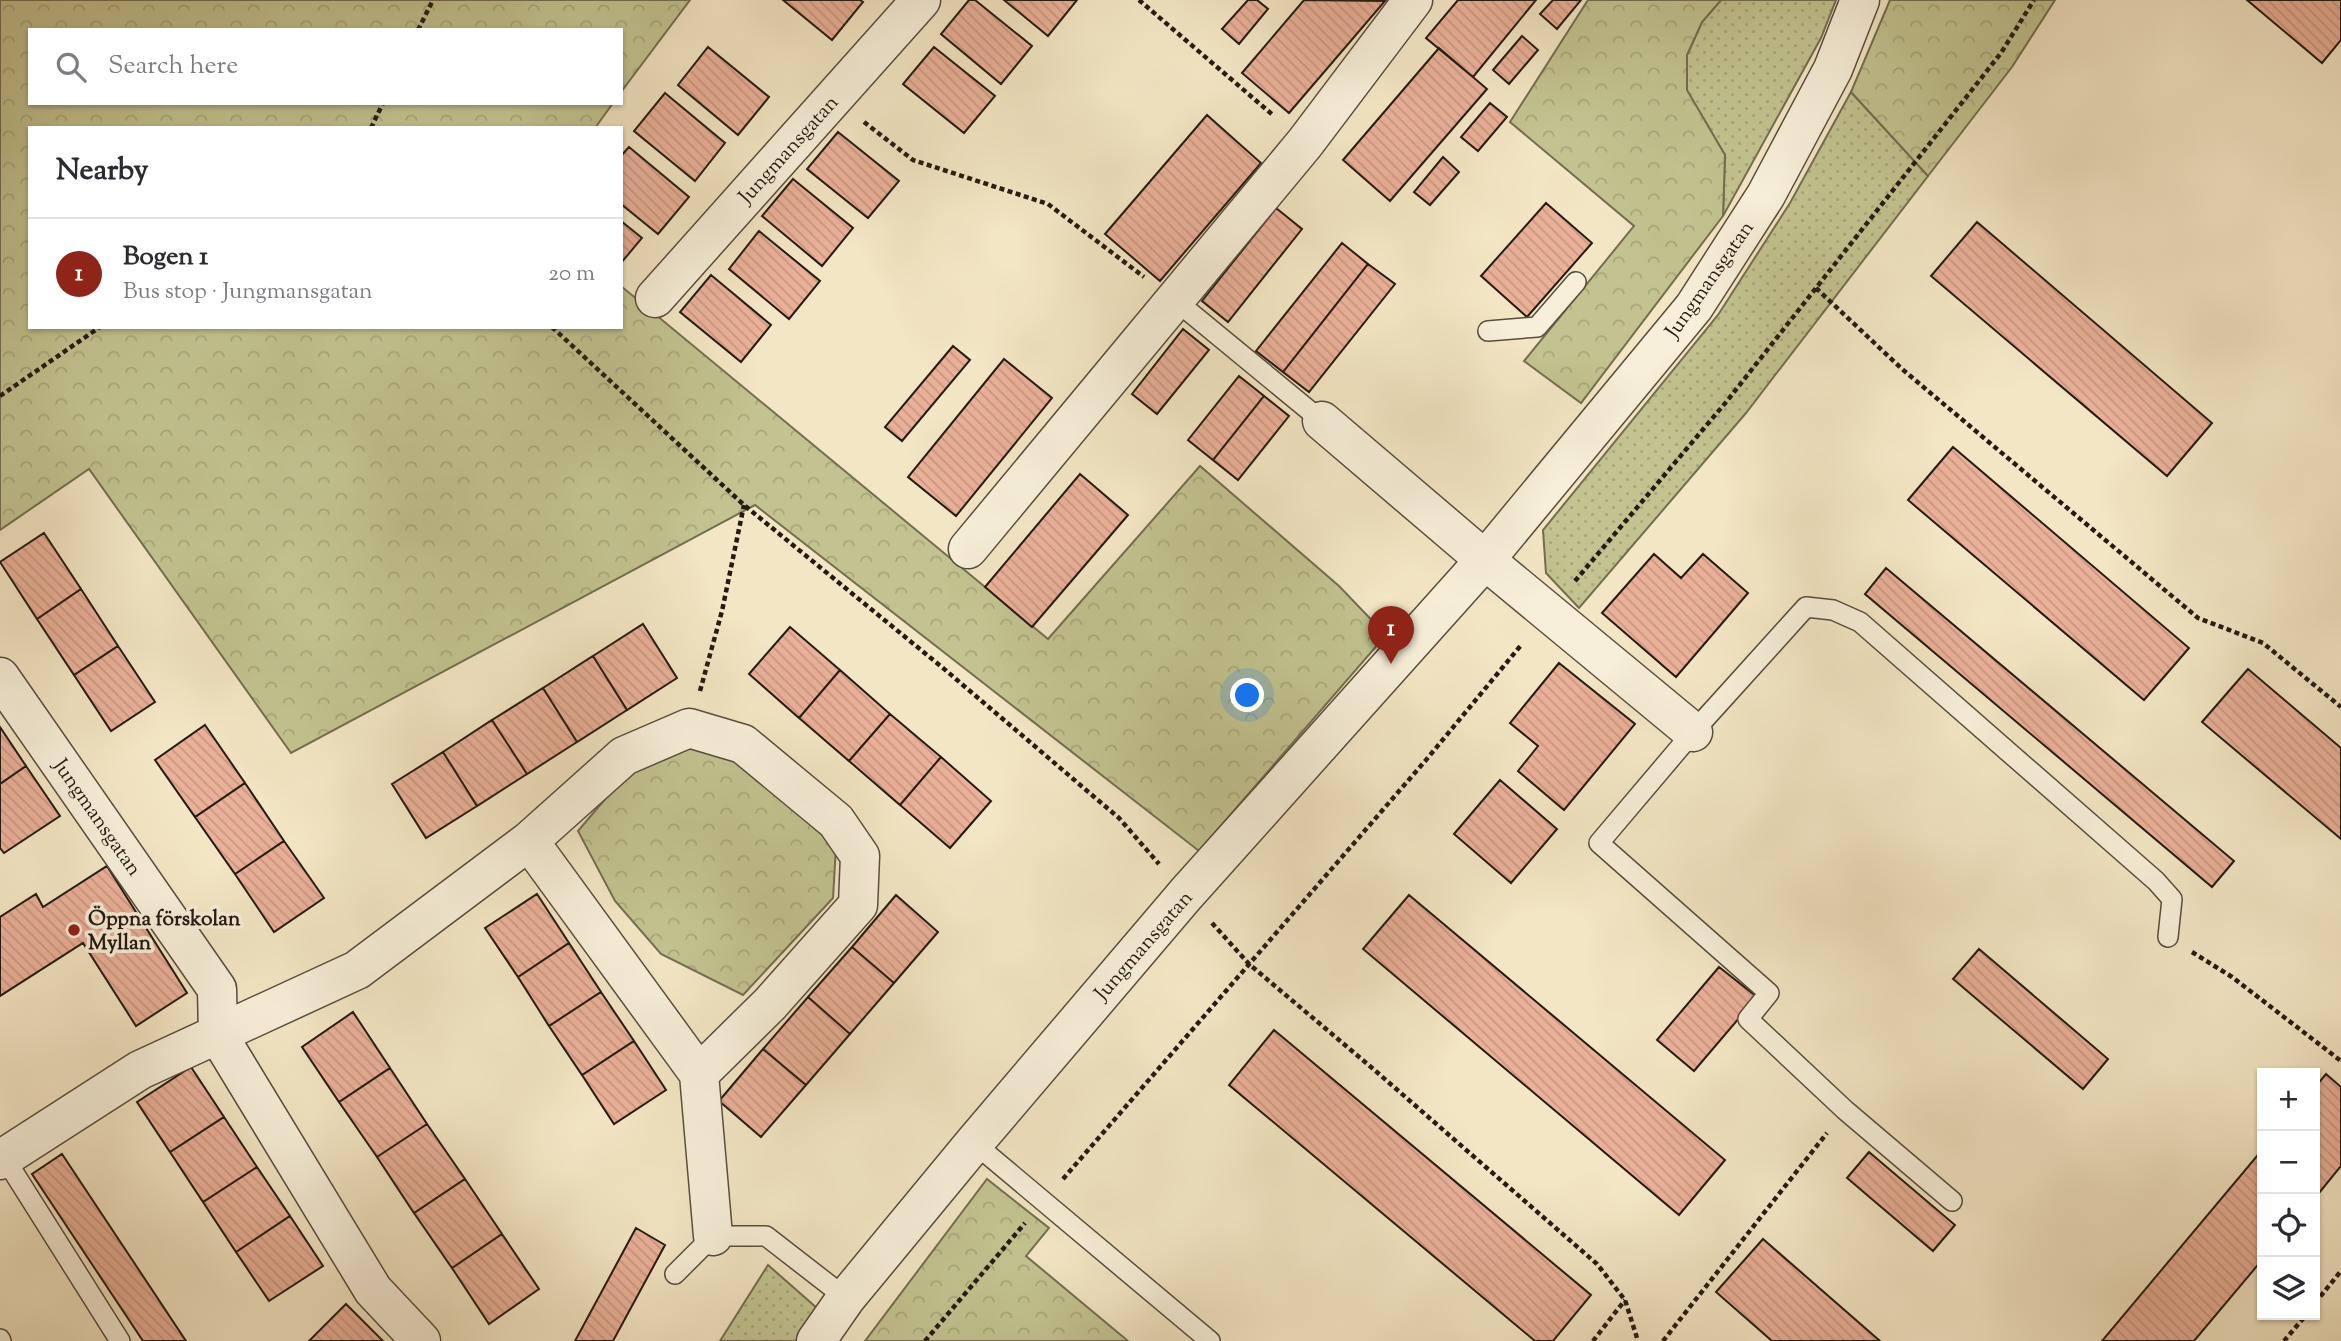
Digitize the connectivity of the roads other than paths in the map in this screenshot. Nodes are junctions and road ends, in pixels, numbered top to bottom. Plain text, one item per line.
1 (921, 0) edge
2 (1413, 0) edge
3 (1860, 0) edge
4 (1576, 282) dead end
5 (655, 298) dead end
6 (1175, 300) junction
7 (1488, 331) dead end
8 (1322, 421) joint
9 (968, 549) dead end
10 (1485, 560) junction
11 (0, 677) edge
12 (1693, 732) junction
13 (529, 841) junction
14 (2168, 937) road end
15 (218, 1035) junction
16 (699, 1074) junction
17 (974, 1143) junction
18 (2, 1158) edge
19 (1952, 1201) dead end
20 (713, 1236) junction
21 (675, 1274) dead end
22 (846, 1298) junction
23 (120, 1341) edge
24 (421, 1341) edge
25 (816, 1341) edge
26 (1210, 1341) edge

1 - 5 street, Jungmansgatan
2 - 6 street
3 - 10 street, Jungmansgatan
4 - 7 lane
6 - 8 lane
6 - 9 street
8 - 10 street
10 - 12 street
10 - 17 street, Jungmansgatan
11 - 15 street, Jungmansgatan
12 - 14 lane
12 - 19 lane
13 - 15 street
13 - 16 street
13 - 16 street
15 - 18 street
15 - 24 street
16 - 20 street
17 - 22 street, Jungmansgatan
17 - 26 lane
18 - 23 lane
20 - 21 lane
20 - 22 lane
22 - 25 street, Jungmansgatan

